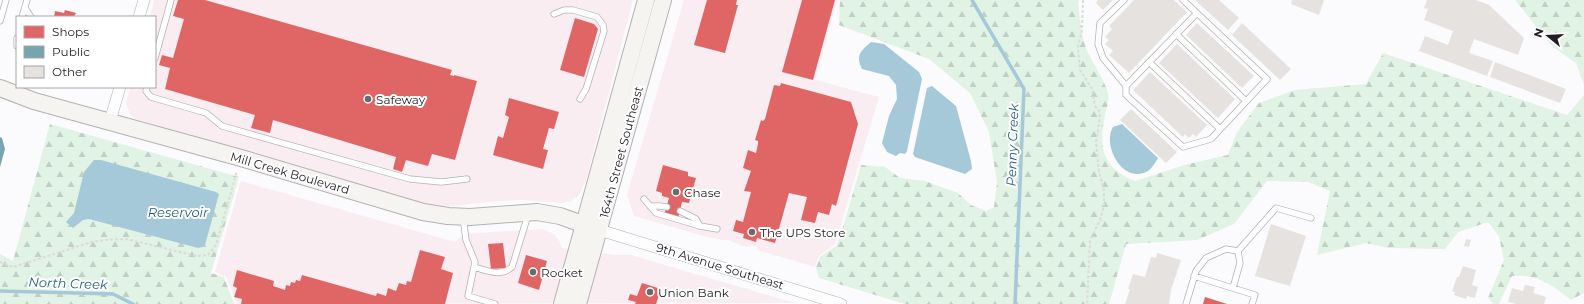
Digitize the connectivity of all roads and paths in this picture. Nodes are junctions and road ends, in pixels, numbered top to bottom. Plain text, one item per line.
1 (6, 0) edge
2 (27, 0) edge
3 (144, 0) edge
4 (171, 0) edge
5 (646, 0) edge
6 (663, 0) edge
7 (1083, 0) edge
8 (1124, 0) edge
9 (1183, 0) edge
10 (25, 8) junction
11 (1197, 13) junction
12 (554, 14) dead end
13 (22, 16) edge
14 (28, 16) edge
15 (30, 16) edge
16 (139, 16) edge
17 (0, 21) edge
18 (1176, 34) junction
19 (156, 54) edge
20 (1149, 62) junction
21 (1126, 86) junction
22 (0, 88) edge
23 (120, 88) edge
24 (146, 89) edge
25 (580, 99) dead end
26 (1246, 101) junction
27 (110, 121) junction
28 (1220, 129) junction
29 (241, 158) junction
30 (467, 179) dead end
31 (644, 199) dead end
32 (650, 206) junction
33 (667, 207) dead end
34 (680, 211) dead end
35 (529, 213) junction
36 (463, 217) junction
37 (1311, 218) dead end
38 (585, 225) junction
39 (700, 226) junction
40 (717, 229) dead end
41 (600, 230) junction
42 (1238, 251) junction
43 (0, 262) edge
44 (474, 267) junction
45 (1194, 276) junction
46 (1233, 288) junction
47 (495, 304) edge
48 (562, 304) edge
49 (578, 304) edge
50 (841, 304) edge
51 (1088, 304) edge
52 (1186, 304) edge
53 (1252, 304) edge

1 - 17 lane
2 - 10 lane
3 - 16 street
4 - 19 lane
5 - 38 main road, 164th Street Southeast
6 - 41 main road, 164th Street Southeast
7 - 51 path
8 - 21 lane
9 - 11 lane
10 - 13 lane
10 - 14 lane
10 - 15 lane
11 - 18 lane
11 - 26 lane
12 - 25 lane
18 - 20 lane
18 - 26 lane
20 - 21 lane
20 - 28 lane
21 - 28 lane
22 - 27 main road, Mill Creek Boulevard
23 - 27 street
24 - 30 lane
26 - 28 lane
27 - 29 main road, Mill Creek Boulevard
29 - 36 main road, Mill Creek Boulevard
29 - 43 path
31 - 32 lane
32 - 33 lane
32 - 39 lane
34 - 39 lane
35 - 36 main road, Mill Creek Boulevard
35 - 38 main road, Mill Creek Boulevard
35 - 44 lane
36 - 44 lane
37 - 42 lane
38 - 41 street, 9th Avenue Southeast
38 - 48 main road, 164th Street Southeast
39 - 40 lane
41 - 49 main road, 164th Street Southeast
41 - 50 street, 9th Avenue Southeast
42 - 45 lane
42 - 46 lane
44 - 47 lane
45 - 46 lane
45 - 52 lane
46 - 53 lane

